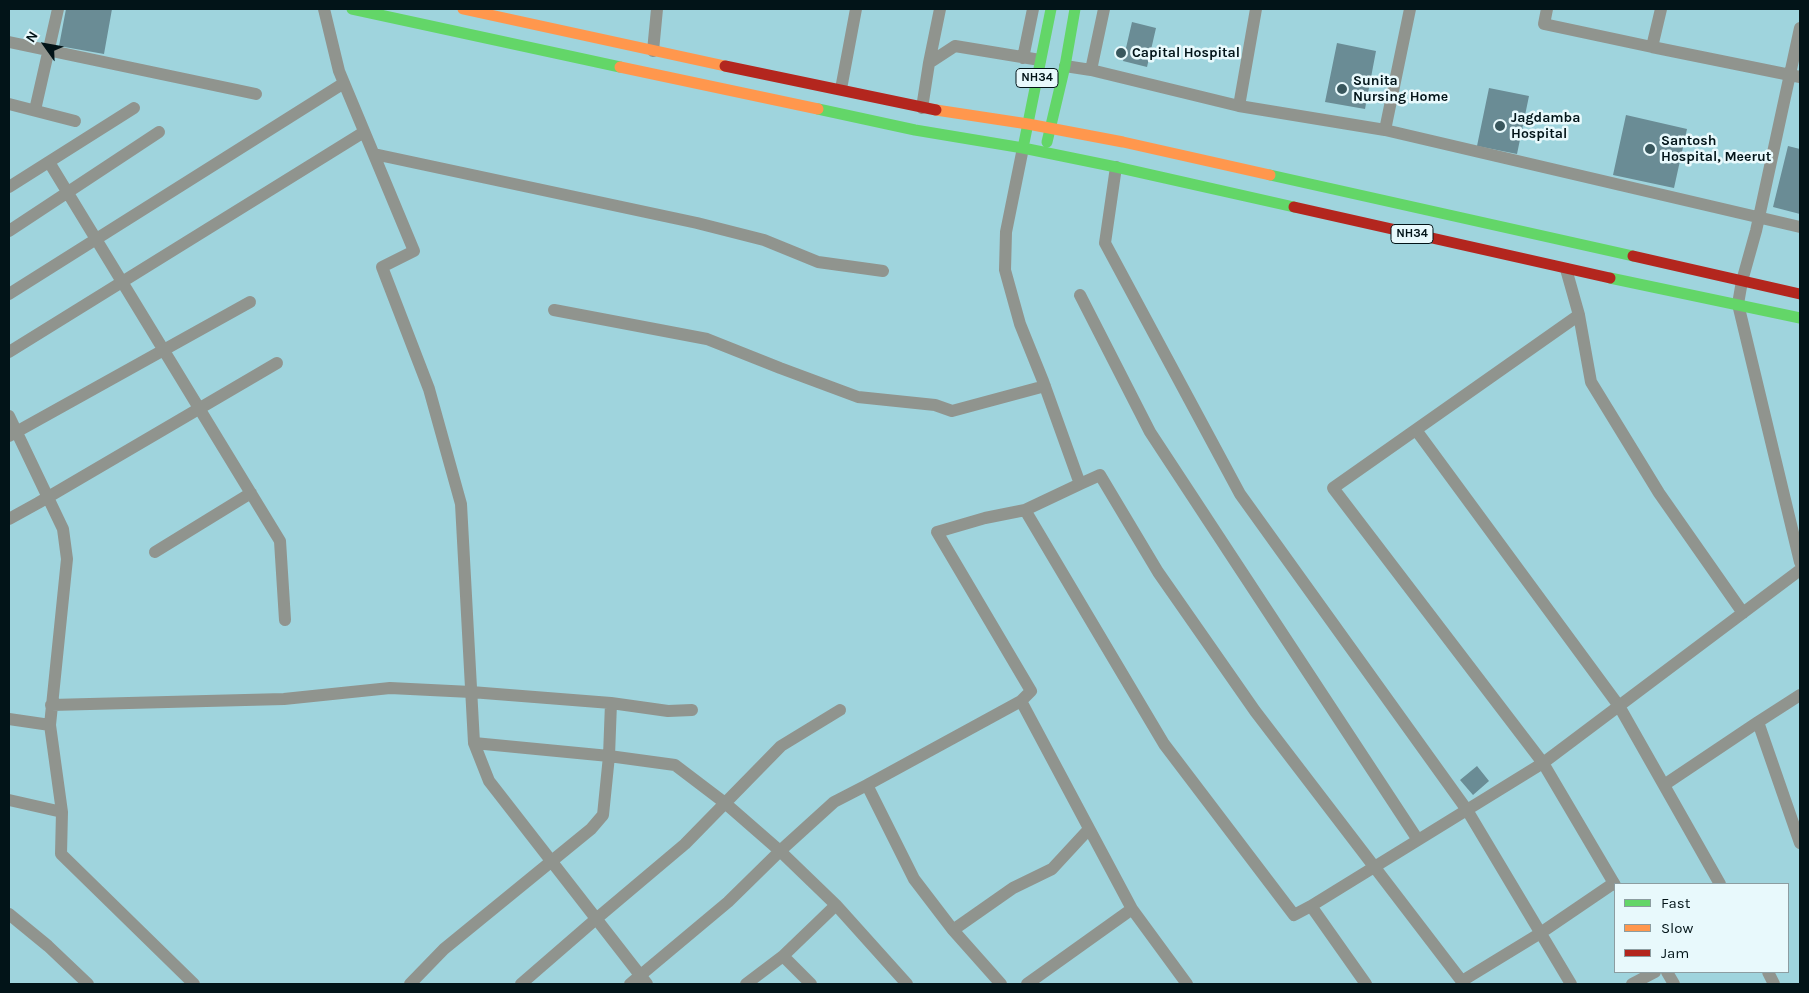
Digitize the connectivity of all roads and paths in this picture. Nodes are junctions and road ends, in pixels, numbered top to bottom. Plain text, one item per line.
1 (58, 9) edge
2 (324, 9) edge
3 (352, 9) edge
4 (463, 9) edge
5 (657, 9) edge
6 (856, 9) edge
7 (940, 9) edge
8 (1033, 9) edge
9 (1051, 9) edge
10 (1075, 9) edge
11 (1104, 9) edge
12 (1256, 9) edge
13 (1410, 9) edge
14 (1547, 9) edge
15 (1661, 9) edge
16 (1800, 28) edge
17 (9, 42) edge
18 (1652, 47) junction
19 (49, 51) junction
20 (654, 51) junction
21 (1023, 58) junction
22 (929, 63) junction
23 (1052, 63) junction
24 (1091, 70) junction
25 (1795, 76) edge
26 (344, 83) junction
27 (841, 89) junction
28 (256, 94) dead end
29 (9, 104) edge
30 (1239, 106) junction
31 (134, 108) dead end
32 (922, 108) junction
33 (35, 110) junction
34 (75, 121) dead end
35 (1028, 124) junction
36 (1050, 128) junction
37 (1385, 130) junction
38 (160, 132) dead end
39 (364, 132) junction
40 (1024, 148) junction
41 (1045, 152) junction
42 (374, 154) junction
43 (48, 162) junction
44 (1116, 167) junction
45 (1247, 183) junction
46 (9, 187) edge
47 (67, 193) junction
48 (1358, 208) junction
49 (1759, 218) junction
50 (1800, 228) edge
51 (9, 231) edge
52 (1463, 232) junction
53 (96, 240) junction
54 (1566, 269) junction
55 (883, 271) dead end
56 (1742, 280) junction
57 (122, 282) junction
58 (9, 294) edge
59 (1800, 294) edge
60 (1080, 296) dead end
61 (250, 302) dead end
62 (1738, 304) junction
63 (554, 310) dead end
64 (1579, 315) junction
65 (1800, 318) edge
66 (163, 350) junction
67 (9, 352) edge
68 (277, 363) dead end
69 (1045, 386) junction
70 (199, 409) junction
71 (9, 416) edge
72 (1416, 430) junction
73 (12, 434) edge
74 (1080, 484) junction
75 (250, 493) junction
76 (48, 497) junction
77 (1025, 510) junction
78 (9, 519) edge
79 (155, 552) dead end
80 (1800, 562) edge
81 (1800, 570) edge
82 (1743, 613) junction
83 (285, 620) dead end
84 (471, 692) junction
85 (1800, 696) edge
86 (1021, 701) junction
87 (611, 703) junction
88 (51, 705) junction
89 (1619, 706) junction
90 (692, 710) dead end
91 (840, 710) dead end
92 (9, 719) edge
93 (1758, 722) junction
94 (50, 725) junction
95 (474, 743) junction
96 (609, 756) junction
97 (1543, 763) junction
98 (867, 785) junction
99 (1664, 785) junction
100 (9, 800) edge
101 (725, 803) junction
102 (1467, 810) junction
103 (62, 812) junction
104 (1089, 829) junction
105 (1418, 840) junction
106 (1800, 843) edge
107 (780, 851) junction
108 (552, 862) junction
109 (1375, 867) junction
110 (1719, 883) edge
111 (1614, 884) edge
112 (836, 904) junction
113 (1311, 906) junction
114 (1132, 909) junction
115 (9, 914) edge
116 (596, 918) junction
117 (953, 930) junction
118 (1539, 934) junction
119 (783, 956) junction
120 (1653, 973) edge
121 (1667, 973) edge
122 (639, 982) edge
123 (1463, 983) edge
124 (88, 984) edge
125 (194, 984) edge
126 (410, 984) edge
127 (521, 984) edge
128 (746, 984) edge
129 (811, 984) edge
130 (907, 984) edge
131 (1001, 984) edge
132 (1027, 984) edge
133 (1187, 984) edge
134 (1366, 984) edge
135 (1570, 984) edge
136 (1632, 984) edge
137 (1674, 984) edge

1 - 19 street
2 - 26 street
3 - 40 main road, NH34
4 - 20 main road
5 - 20 street
6 - 27 street
7 - 22 street
8 - 21 street
9 - 23 main road, NH34
10 - 23 main road, NH34
11 - 24 street
12 - 30 street
13 - 37 street
14 - 18 street
15 - 18 street
16 - 25 street
17 - 19 street
18 - 25 street
19 - 28 street
19 - 33 street
20 - 27 main road
21 - 22 street
21 - 23 street
22 - 32 street
23 - 24 street
23 - 35 main road, NH34
23 - 36 main road, NH34
24 - 30 street
25 - 49 street
26 - 39 street
26 - 53 street
27 - 32 main road
29 - 33 street
30 - 37 street
31 - 43 street
32 - 35 main road
33 - 34 street
35 - 36 main road, NH34
35 - 40 main road, NH34
36 - 41 main road, NH34
36 - 45 main road, NH34
37 - 49 street
38 - 47 street
39 - 42 street
39 - 57 street
40 - 41 main road, NH34 / NH34
40 - 69 street
41 - 44 main road, NH34 / NH34
42 - 55 street
42 - 84 street
43 - 46 street
43 - 47 street
44 - 45 main road, NH34 / NH34
44 - 102 street
45 - 48 main road, NH34 / NH34
45 - 48 main road, NH34
47 - 51 street
47 - 53 street
48 - 52 main road, NH34 / NH34
48 - 52 main road, NH34
49 - 50 street
49 - 56 street
52 - 54 main road, NH34 / NH34
52 - 56 main road, NH34
53 - 57 street
53 - 58 street
54 - 62 main road, NH34 / NH34
54 - 64 street
56 - 59 main road, NH34
56 - 62 street
57 - 66 street
57 - 67 street
60 - 105 street
61 - 66 street
62 - 65 main road, NH34 / NH34
62 - 80 street
63 - 69 street
64 - 72 street
64 - 82 street
66 - 70 street
66 - 73 street
68 - 70 street
69 - 74 street
70 - 75 street
70 - 76 street
71 - 73 street
72 - 89 street
72 - 97 street
73 - 76 street
74 - 77 street
74 - 109 street
75 - 79 street
75 - 83 street
76 - 78 street
76 - 88 street
77 - 86 street
77 - 113 street
81 - 82 street
82 - 89 street
84 - 87 street
84 - 88 street
84 - 95 street
85 - 93 street
86 - 98 street
86 - 104 street
87 - 90 street
87 - 96 street
88 - 94 street
89 - 97 street
89 - 99 street
91 - 101 street
92 - 94 street
93 - 99 street
93 - 106 street
94 - 103 street
95 - 96 street
95 - 108 street
96 - 101 street
96 - 108 street
97 - 102 street
97 - 111 street
98 - 107 street
98 - 117 street
99 - 110 street
100 - 103 street
101 - 107 street
101 - 116 street
102 - 105 street
102 - 118 street
103 - 125 street
104 - 114 street
104 - 117 street
105 - 109 street
107 - 112 street
107 - 122 street
108 - 116 street
108 - 126 street
109 - 113 street
109 - 123 street
111 - 118 street
112 - 119 street
112 - 130 street
113 - 134 street
114 - 132 street
114 - 133 street
115 - 124 street
116 - 122 street
116 - 127 street
117 - 131 street
118 - 123 street
118 - 135 street
119 - 128 street
119 - 129 street
120 - 136 street
121 - 137 street

